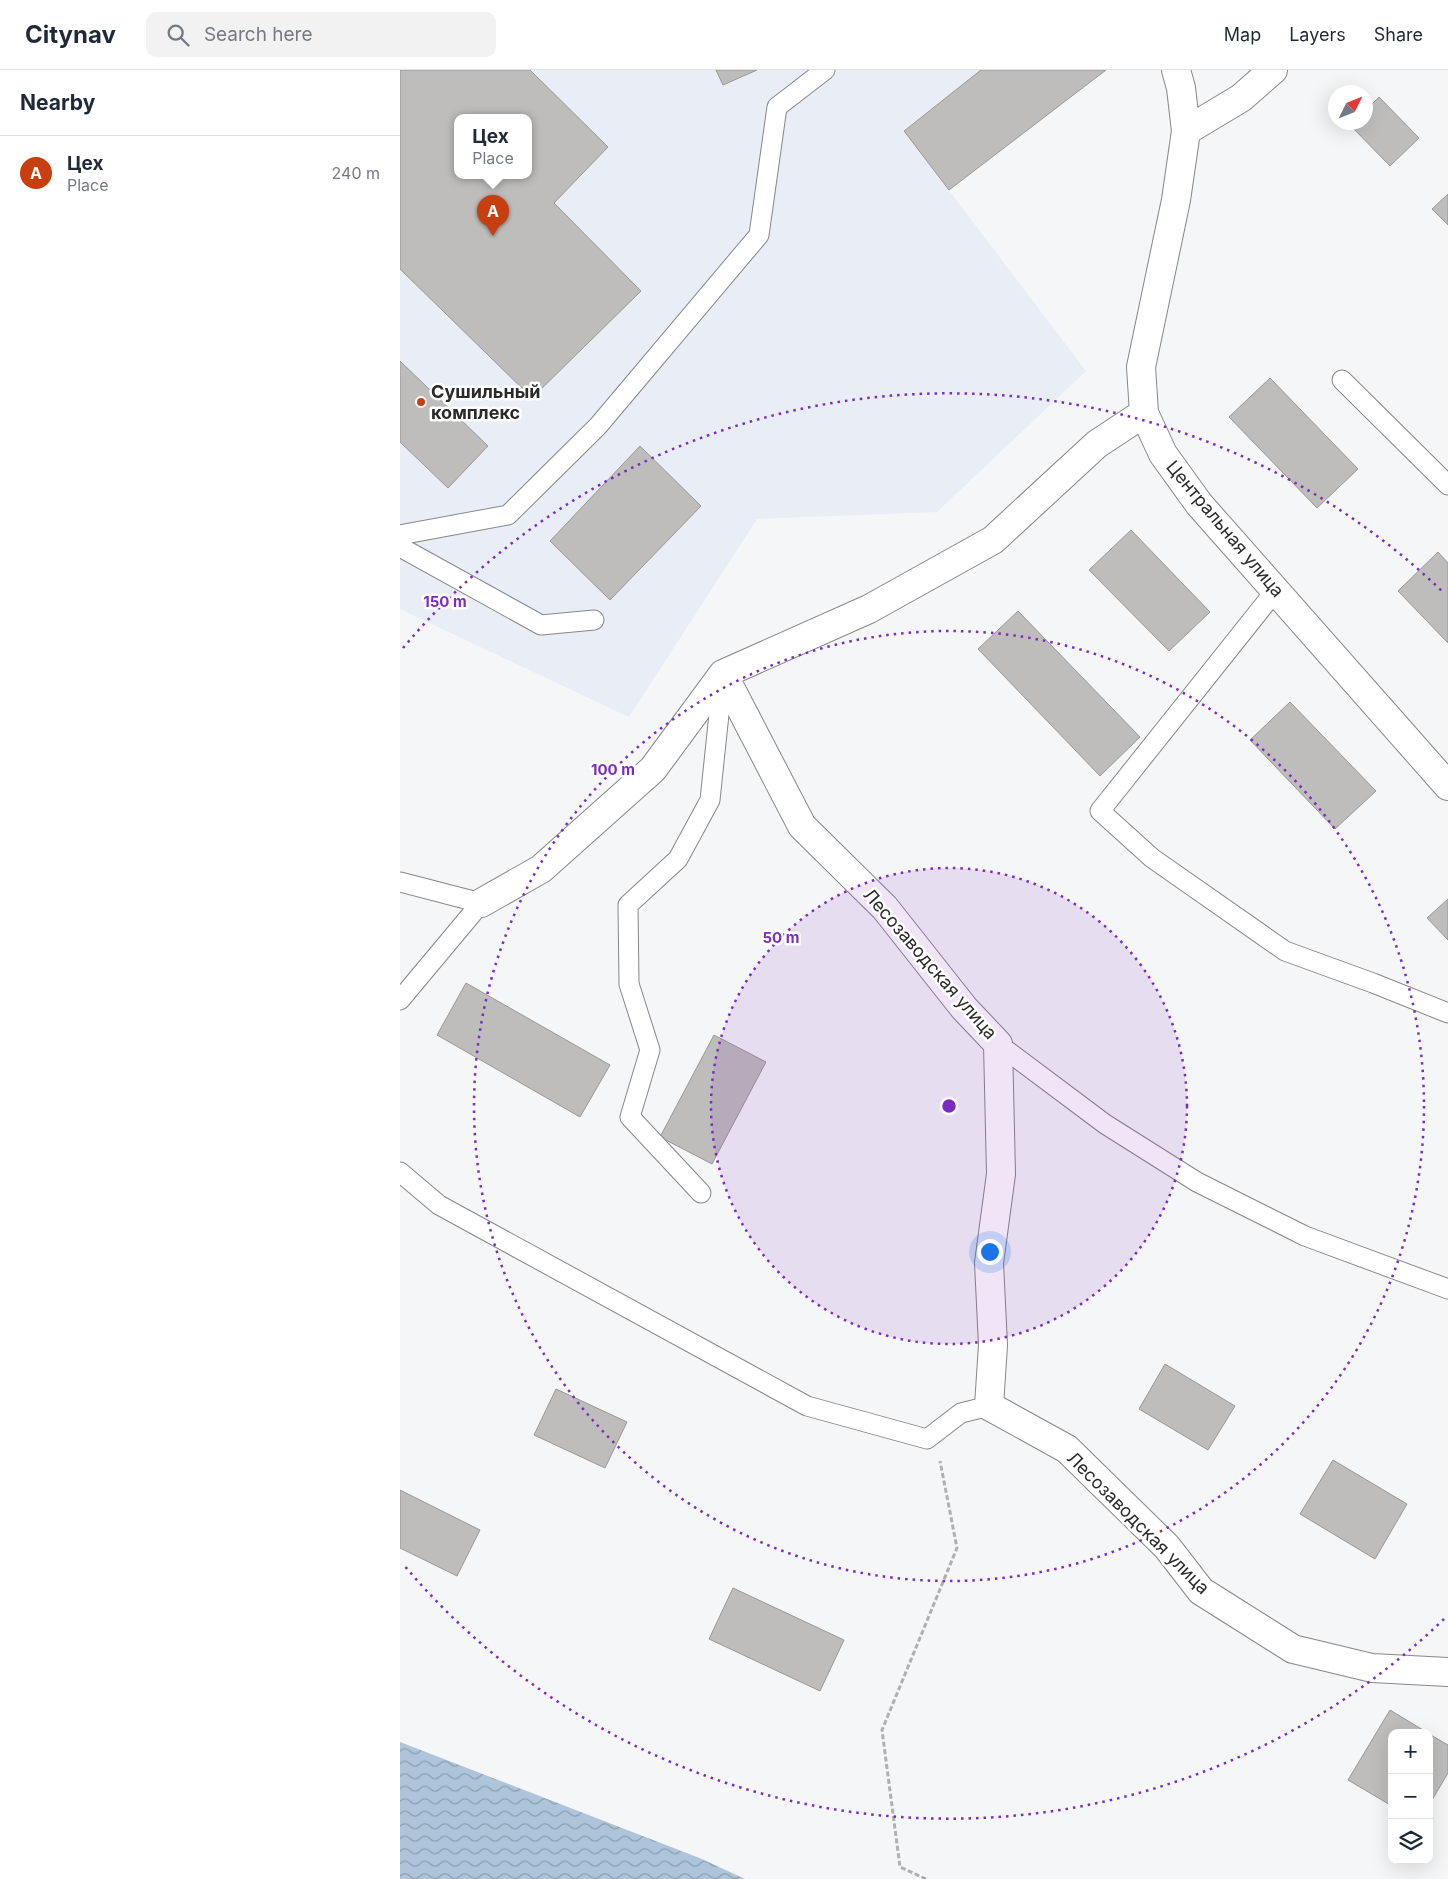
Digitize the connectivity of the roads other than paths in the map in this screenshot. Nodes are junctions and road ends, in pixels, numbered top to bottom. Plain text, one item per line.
1 (826, 70) edge
2 (1176, 70) edge
3 (1273, 70) edge
4 (1186, 131) junction
5 (1342, 380) dead end
6 (1144, 413) junction
7 (1448, 485) edge
8 (400, 535) edge
9 (400, 547) edge
10 (1276, 590) junction
11 (594, 620) dead end
12 (723, 674) junction
13 (1448, 786) edge
14 (400, 882) edge
15 (482, 903) junction
16 (400, 1000) edge
17 (1448, 1013) edge
18 (998, 1044) junction
19 (400, 1172) edge
20 (701, 1193) dead end
21 (1448, 1289) edge
22 (989, 1406) junction
23 (1448, 1672) edge

1 - 8 lane
2 - 4 street, Центральная улица
3 - 4 street
4 - 6 street, Центральная улица
5 - 7 lane
6 - 10 street, Центральная улица
6 - 12 street
9 - 11 lane
10 - 13 street, Центральная улица
10 - 17 lane
12 - 15 street
12 - 18 street, Лесозаводская улица
12 - 20 lane
14 - 15 lane
15 - 16 lane
18 - 21 lane
18 - 22 street, Лесозаводская улица
19 - 22 lane
22 - 23 street, Лесозаводская улица

